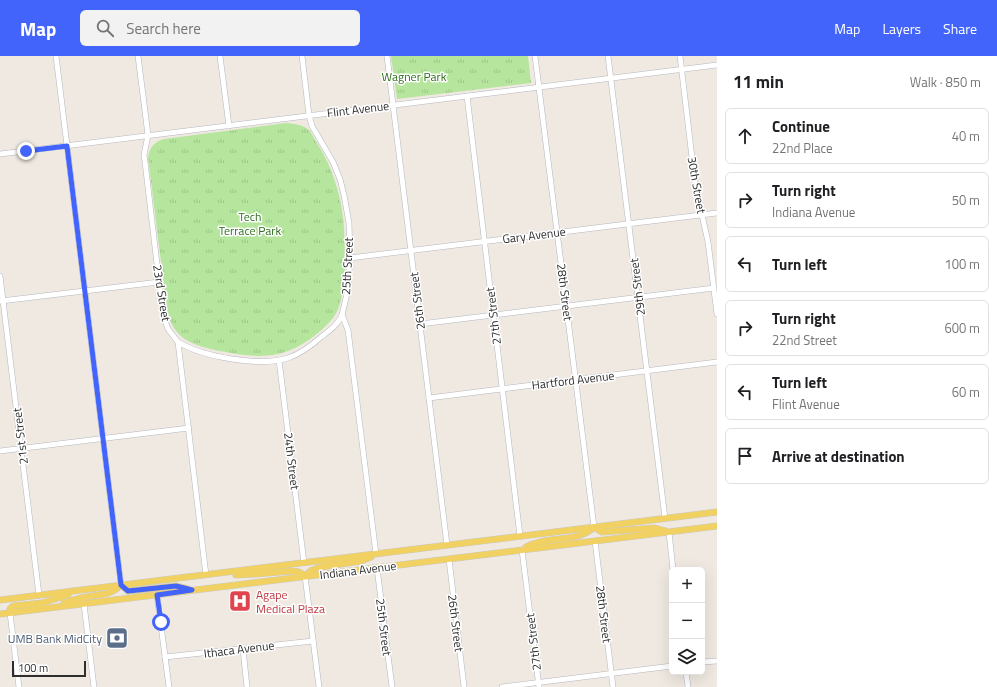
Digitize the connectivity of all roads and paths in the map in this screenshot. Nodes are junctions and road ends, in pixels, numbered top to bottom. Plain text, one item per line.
1 (56, 56) edge
2 (138, 56) edge
3 (220, 56) edge
4 (302, 56) edge
5 (387, 56) edge
6 (535, 56) edge
7 (608, 56) edge
8 (680, 56) edge
9 (717, 65) edge
10 (681, 70) junction
11 (611, 78) junction
12 (539, 87) junction
13 (467, 96) junction
14 (393, 105) junction
15 (309, 115) junction
16 (229, 126) junction
17 (148, 135) junction
18 (67, 146) junction
19 (0, 154) edge
20 (717, 213) edge
21 (702, 215) junction
22 (629, 224) junction
23 (557, 233) junction
24 (484, 242) junction
25 (411, 251) junction
26 (350, 258) junction
27 (0, 276) edge
28 (159, 282) junction
29 (714, 288) junction
30 (84, 291) junction
31 (638, 297) junction
32 (2, 301) edge
33 (566, 306) junction
34 (717, 314) edge
35 (342, 315) junction
36 (493, 315) junction
37 (420, 324) junction
38 (178, 342) junction
39 (279, 360) junction
40 (717, 362) edge
41 (647, 371) junction
42 (576, 380) junction
43 (502, 389) junction
44 (429, 398) junction
45 (189, 428) junction
46 (102, 438) junction
47 (21, 448) junction
48 (0, 451) edge
49 (717, 512) edge
50 (665, 518) junction
51 (717, 526) edge
52 (594, 527) junction
53 (669, 532) junction
54 (520, 536) junction
55 (595, 541) junction
56 (447, 545) junction
57 (522, 550) junction
58 (376, 554) junction
59 (449, 559) junction
60 (304, 563) junction
61 (673, 567) edge
62 (377, 568) junction
63 (206, 575) junction
64 (305, 576) junction
65 (121, 585) junction
66 (79, 590) junction
67 (192, 590) junction
68 (39, 595) junction
69 (157, 595) junction
70 (0, 600) edge
71 (84, 604) junction
72 (50, 608) junction
73 (10, 613) junction
74 (0, 614) edge
75 (313, 640) junction
76 (242, 649) junction
77 (165, 658) junction
78 (717, 660) edge
79 (705, 662) edge
80 (669, 666) edge
81 (612, 674) junction
82 (686, 675) edge
83 (538, 685) edge
84 (19, 687) edge
85 (94, 687) edge
86 (169, 687) edge
87 (247, 687) edge
88 (319, 687) edge
89 (392, 687) edge
90 (464, 687) edge
91 (502, 687) edge
92 (614, 687) edge
93 (688, 687) edge

1 - 18 street
2 - 17 street, 23rd Street
3 - 16 street
4 - 15 street, 25th Street
5 - 14 street, 26th Street
6 - 12 street, 28th Street
7 - 11 street, 29th Street
8 - 10 street, 30th Street
9 - 10 street, Flint Avenue
10 - 11 street, Flint Avenue
10 - 21 street, 30th Street
11 - 12 street, Flint Avenue
11 - 22 street, 29th Street
12 - 13 street, Flint Avenue
12 - 23 street, 28th Street
13 - 14 street, Flint Avenue
13 - 24 street, 27th Street
14 - 15 street, Flint Avenue
14 - 25 street, 26th Street
15 - 16 street, Flint Avenue
15 - 26 street, 25th Street
16 - 17 street, Flint Avenue
17 - 18 street, Flint Avenue
17 - 28 street, 23rd Street
18 - 19 street, Flint Avenue
18 - 30 street
20 - 21 street, Gary Avenue
21 - 22 street, Gary Avenue
21 - 29 street, 30th Street
22 - 23 street, Gary Avenue
22 - 31 street, 29th Street
23 - 24 street, Gary Avenue
23 - 33 street, 28th Street
24 - 25 street, Gary Avenue
24 - 36 street, 27th Street
25 - 26 street, Gary Avenue
25 - 37 street, 26th Street
26 - 35 street, 25th Street
27 - 32 street, 21st Street
28 - 30 street
28 - 38 street, 23rd Street
29 - 31 street
29 - 34 street, 30th Street
30 - 32 street
30 - 46 street
31 - 33 street
31 - 41 street, 29th Street
32 - 47 street, 21st Street
33 - 36 street
33 - 42 street, 28th Street
35 - 39 street
35 - 58 street
36 - 37 street
36 - 43 street, 27th Street
37 - 44 street, 26th Street
38 - 39 street
38 - 45 street, 23rd Street
39 - 60 street, 24th Street
40 - 41 street, Hartford Avenue
41 - 42 street, Hartford Avenue
41 - 50 street, 29th Street
42 - 43 street, Hartford Avenue
42 - 52 street, 28th Street
43 - 44 street, Hartford Avenue
43 - 54 street, 27th Street
44 - 56 street, 26th Street
45 - 46 street
45 - 63 street, 23rd Street
46 - 47 street
46 - 65 street
47 - 48 street
47 - 68 street, 21st Street
49 - 50 main road, Indiana Avenue
50 - 52 main road, Indiana Avenue
51 - 53 main road, Indiana Avenue
52 - 53 main road
52 - 54 main road, Indiana Avenue
52 - 57 main road
53 - 55 main road, Indiana Avenue
53 - 61 street
54 - 56 main road, Indiana Avenue
55 - 57 main road, Indiana Avenue
55 - 81 street, 28th Street
56 - 58 main road, Indiana Avenue
57 - 59 main road, Indiana Avenue
57 - 83 street, 27th Street
58 - 60 main road, Indiana Avenue
58 - 64 main road
59 - 62 main road, Indiana Avenue
59 - 90 street, 26th Street
60 - 63 main road, Indiana Avenue
62 - 64 main road, Indiana Avenue
62 - 89 street, 25th Street
63 - 64 main road
63 - 65 main road, Indiana Avenue
64 - 67 main road, Indiana Avenue
64 - 75 street
65 - 66 main road, Indiana Avenue
65 - 67 main road
65 - 72 main road
66 - 68 main road, Indiana Avenue
66 - 73 main road
67 - 69 main road, Indiana Avenue
68 - 70 main road, Indiana Avenue
69 - 71 main road, Indiana Avenue
69 - 77 street
71 - 72 main road, Indiana Avenue
71 - 85 street
72 - 73 main road, Indiana Avenue
73 - 74 main road, Indiana Avenue
73 - 84 street
75 - 76 street, Ithaca Avenue
75 - 88 street
76 - 77 street, Ithaca Avenue
76 - 87 street
77 - 86 street
78 - 79 street
80 - 81 street
81 - 83 street
81 - 92 street, 28th Street
82 - 93 street
83 - 91 street

